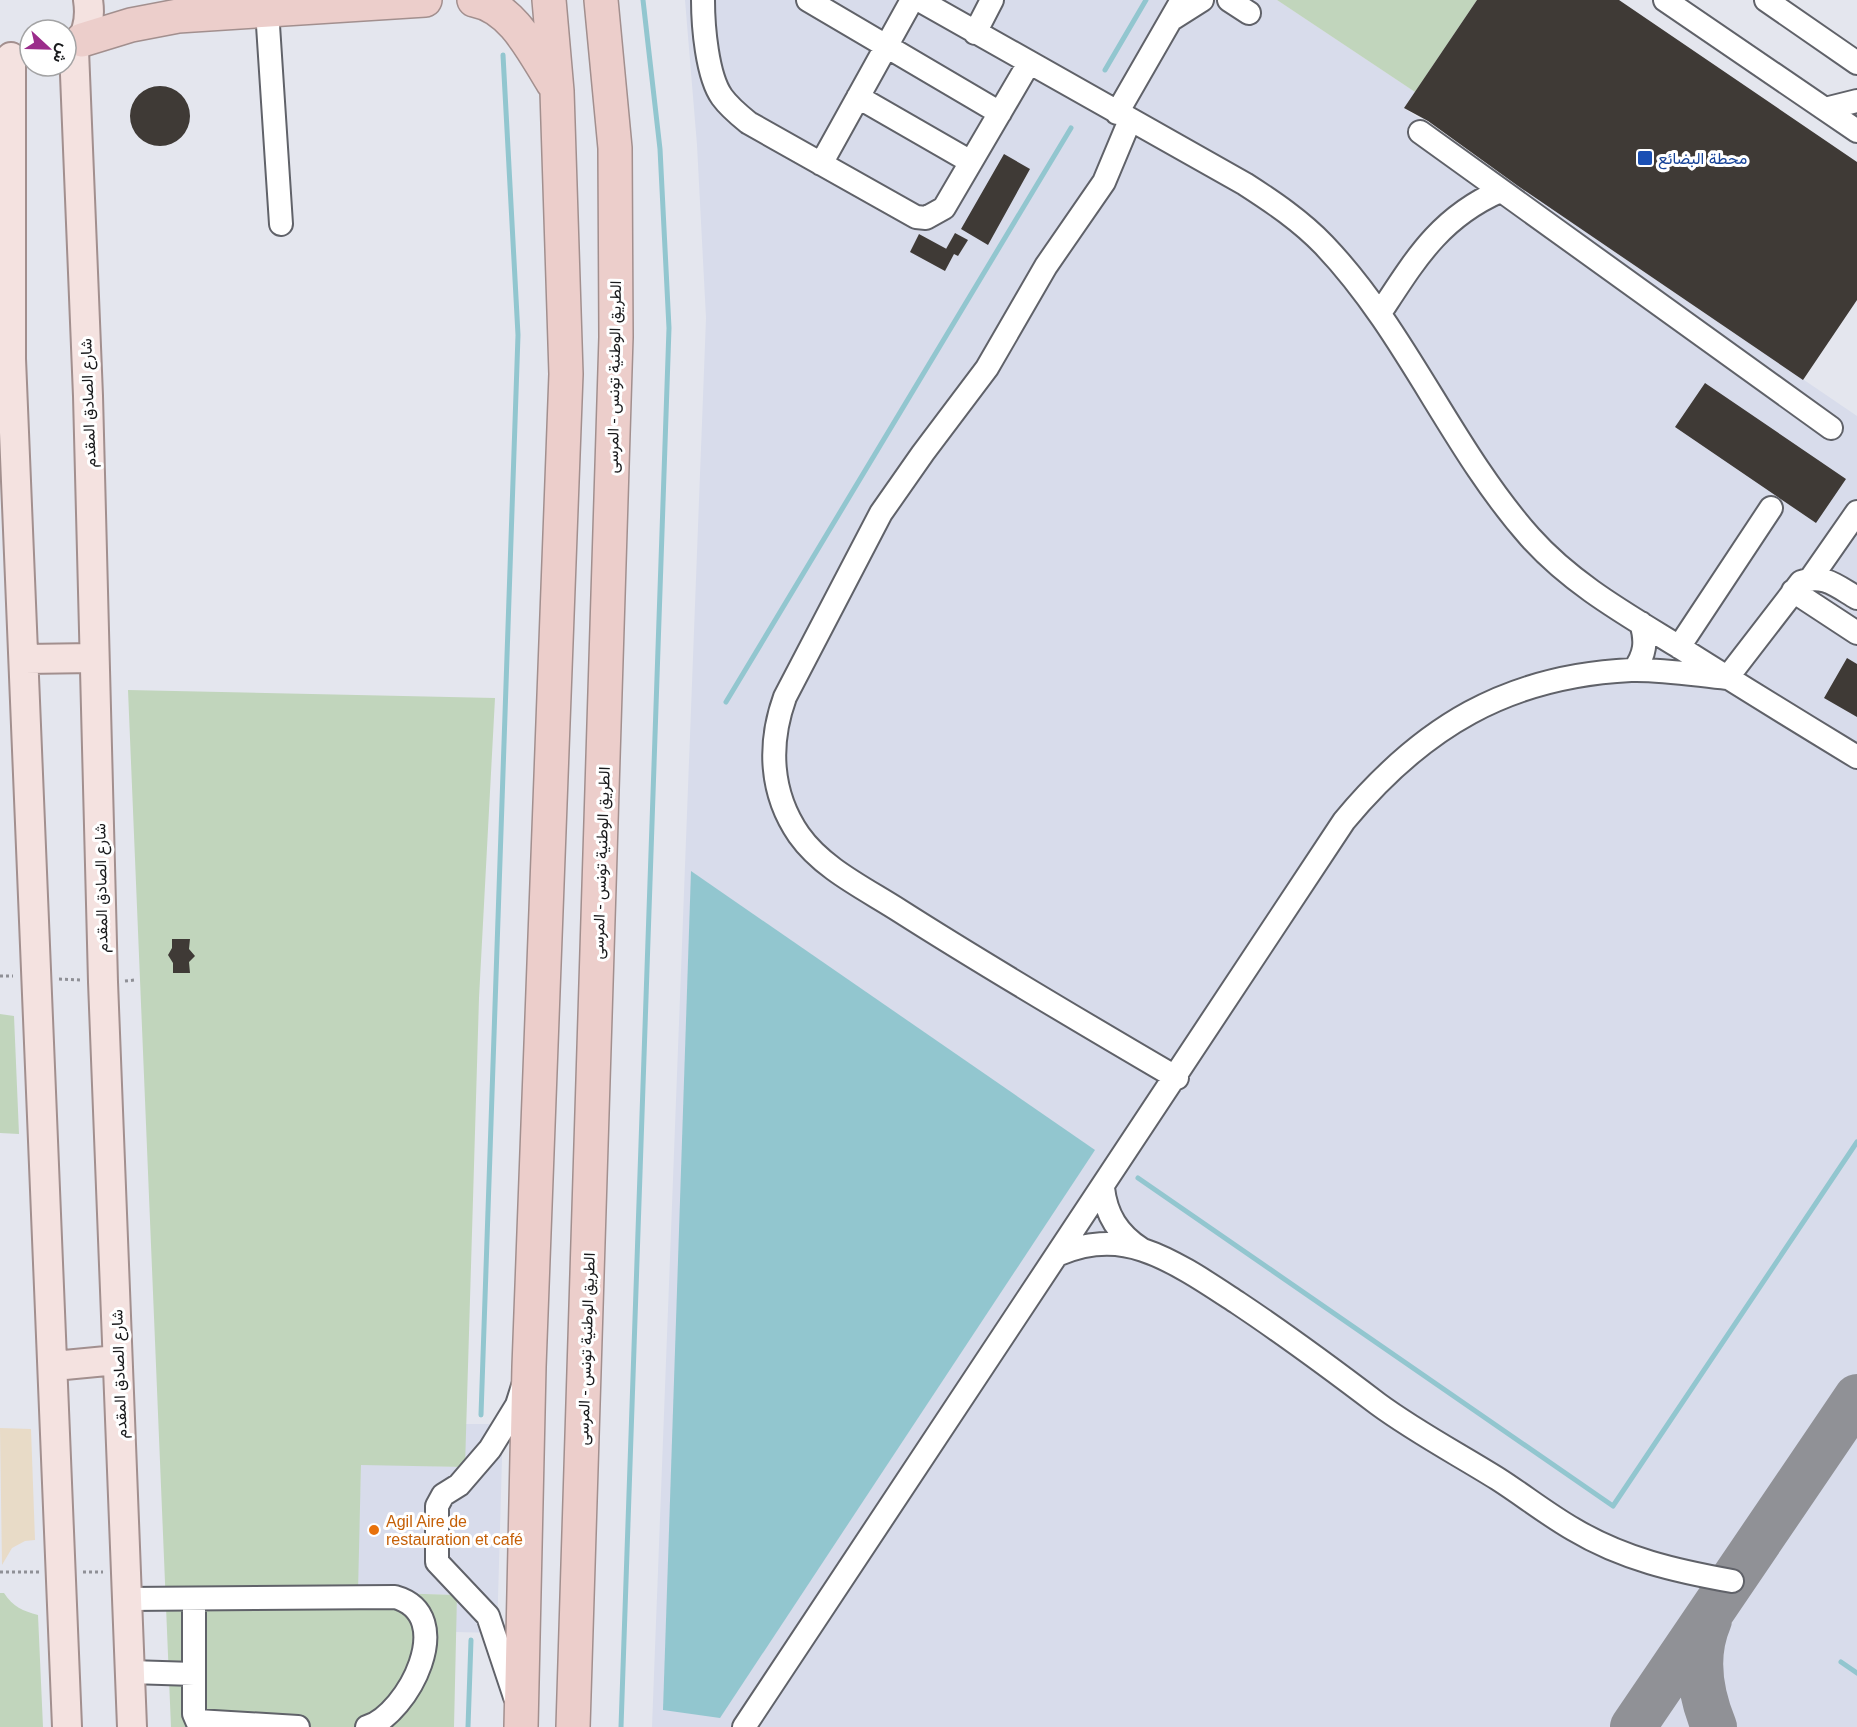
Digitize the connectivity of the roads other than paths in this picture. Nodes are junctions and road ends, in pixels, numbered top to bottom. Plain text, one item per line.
1 (88, 0) edge
2 (425, 0) edge
3 (474, 0) edge
4 (549, 0) edge
5 (601, 0) edge
6 (703, 0) edge
7 (808, 0) edge
8 (912, 0) edge
9 (918, 0) edge
10 (992, 0) edge
11 (1182, 0) edge
12 (1202, 0) edge
13 (1229, 0) edge
14 (1665, 0) edge
15 (1766, 0) edge
16 (267, 10) junction
17 (1249, 13) dead end
18 (1171, 20) junction
19 (975, 33) junction
20 (78, 42) edge
21 (78, 46) edge
22 (886, 46) junction
23 (14, 56) edge
24 (1029, 63) junction
25 (1857, 63) edge
26 (75, 78) edge
27 (557, 91) junction
28 (858, 97) junction
29 (1857, 101) edge
30 (1826, 109) junction
31 (1000, 113) junction
32 (1124, 117) junction
33 (1857, 131) edge
34 (1420, 132) dead end
35 (971, 162) junction
36 (821, 164) junction
37 (1500, 190) junction
38 (281, 224) dead end
39 (1380, 313) junction
40 (5, 360) edge
41 (1832, 428) dead end
42 (1770, 508) dead end
43 (1857, 512) edge
44 (1802, 584) junction
45 (1857, 598) edge
46 (1641, 623) junction
47 (1857, 633) edge
48 (1679, 647) junction
49 (94, 658) junction
50 (24, 659) junction
51 (1634, 670) junction
52 (1727, 678) junction
53 (1857, 758) edge
54 (1177, 1077) junction
55 (1103, 1188) junction
56 (1142, 1250) junction
57 (1059, 1254) junction
58 (117, 1360) junction
59 (54, 1366) junction
60 (529, 1367) junction
61 (1732, 1581) dead end
62 (127, 1599) junction
63 (194, 1599) junction
64 (130, 1672) junction
65 (194, 1674) junction
66 (521, 1720) edge
67 (67, 1727) edge
68 (132, 1727) edge
69 (298, 1727) edge
70 (367, 1727) edge
71 (573, 1727) edge
72 (744, 1727) edge

1 - 20 main road, شارع الصادق المقدم
2 - 16 highway
3 - 27 highway
4 - 27 highway
5 - 71 highway, الطريق الوطنية تونس - المرسى
6 - 36 lane
7 - 22 lane
8 - 22 lane
9 - 19 lane
10 - 19 lane
11 - 18 lane
12 - 18 lane
13 - 17 lane
14 - 30 lane
15 - 25 lane
16 - 21 highway
16 - 38 lane
18 - 32 lane
19 - 24 lane
22 - 28 lane
22 - 31 lane
23 - 40 main road
24 - 31 lane
24 - 32 lane
26 - 49 main road, شارع الصادق المقدم
27 - 60 highway
28 - 35 lane
28 - 36 lane
29 - 30 lane
30 - 33 lane
31 - 35 lane
32 - 39 lane
32 - 54 lane
34 - 37 lane
35 - 36 lane
37 - 39 lane
37 - 41 lane
39 - 46 lane
40 - 50 main road
42 - 48 lane
43 - 44 lane
44 - 45 lane
44 - 47 lane
44 - 52 lane
46 - 48 lane
46 - 51 lane
48 - 52 lane
49 - 50 main road
49 - 58 main road, شارع الصادق المقدم
50 - 59 main road
51 - 52 lane
51 - 54 lane
52 - 53 lane
54 - 55 lane
55 - 56 lane
55 - 57 lane
56 - 57 lane
56 - 61 lane
57 - 72 lane
58 - 59 main road
58 - 62 main road, شارع الصادق المقدم
59 - 67 main road
60 - 66 highway
60 - 66 lane
62 - 63 lane
62 - 64 main road, شارع الصادق المقدم
63 - 65 lane
63 - 70 lane
64 - 65 lane
64 - 68 main road, شارع الصادق المقدم
65 - 69 lane

